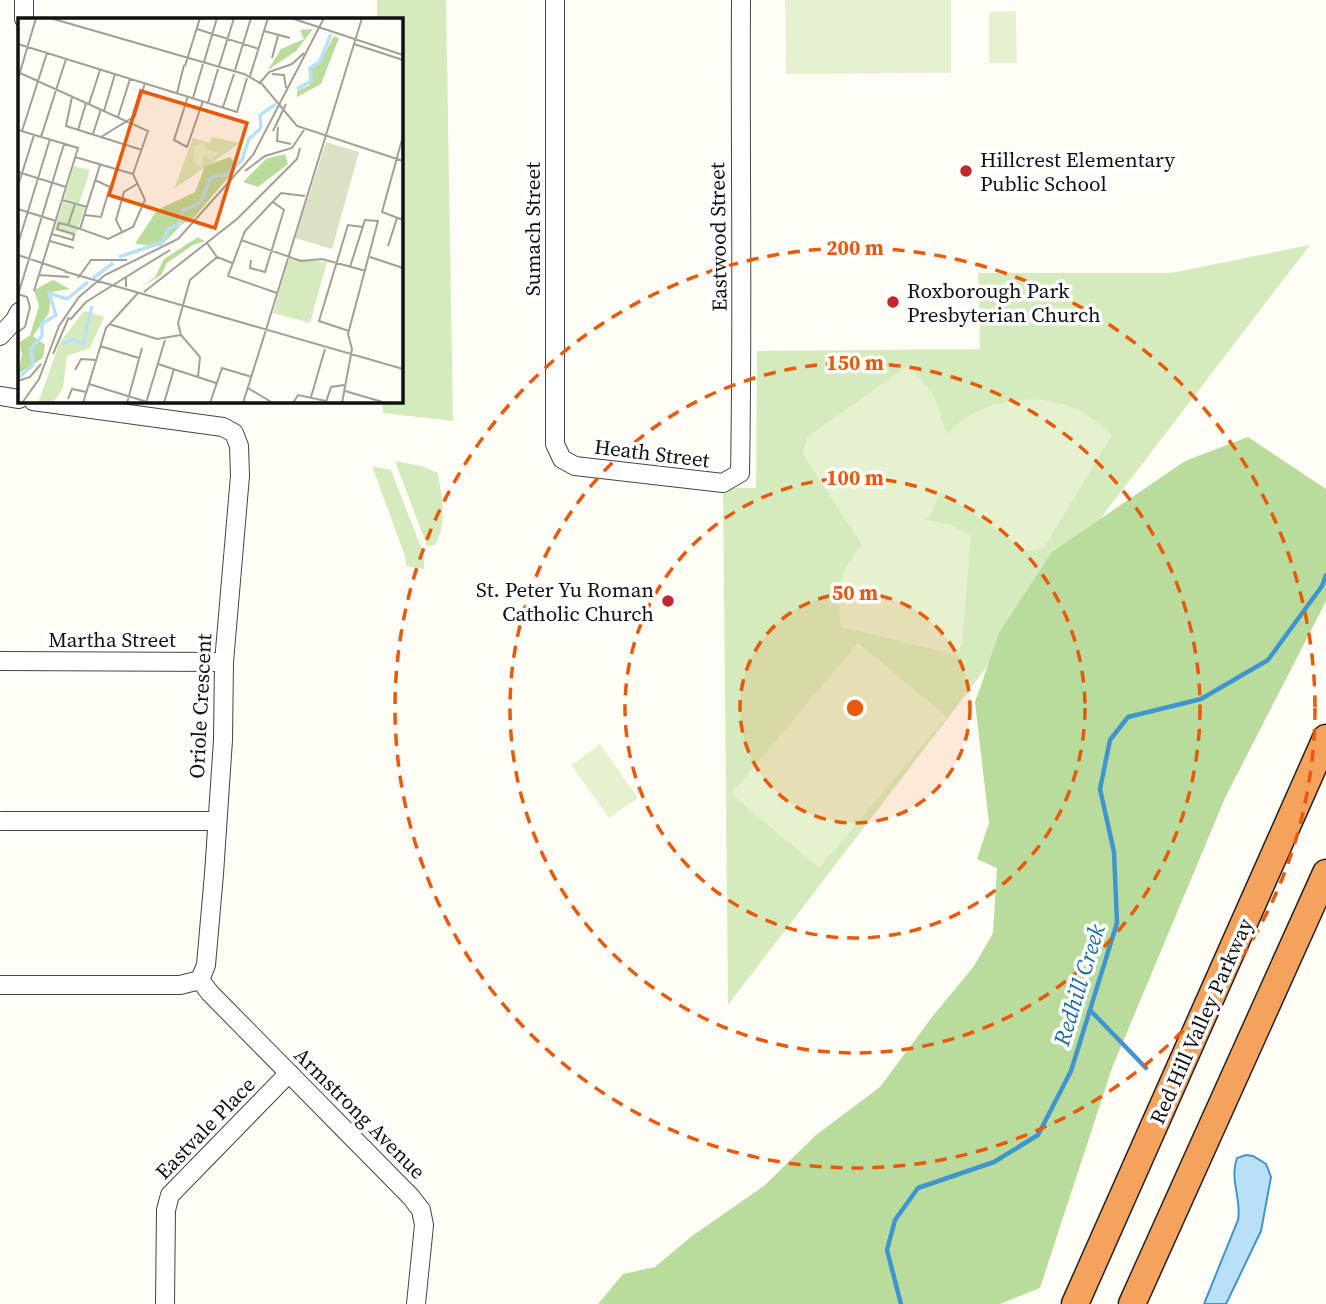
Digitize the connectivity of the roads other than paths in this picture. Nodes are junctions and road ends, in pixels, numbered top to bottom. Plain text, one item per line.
1 (24, 0) edge
2 (555, 0) edge
3 (741, 0) edge
4 (24, 18) edge
5 (18, 314) edge
6 (0, 336) edge
7 (0, 396) edge
8 (18, 399) edge
9 (40, 402) edge
10 (560, 457) joint
11 (740, 473) joint
12 (0, 661) edge
13 (224, 662) junction
14 (1326, 738) edge
15 (2, 821) dead end
16 (217, 821) junction
17 (1326, 873) edge
18 (200, 980) junction
19 (0, 985) edge
20 (289, 1073) junction
21 (165, 1304) edge
22 (416, 1304) edge
23 (1075, 1304) edge
24 (1132, 1304) edge

1 - 4 street
2 - 10 street, Sumach Street
3 - 11 street, Eastwood Street
5 - 6 street
7 - 8 street
9 - 13 street, Oriole Crescent
10 - 11 street, Heath Street
12 - 13 street, Martha Street
13 - 16 street, Oriole Crescent
14 - 23 highway, Red Hill Valley Parkway
15 - 16 street
16 - 18 street, Oriole Crescent
17 - 24 highway
18 - 19 street
18 - 20 street, Armstrong Avenue
20 - 21 street, Eastvale Place
20 - 22 street, Armstrong Avenue

